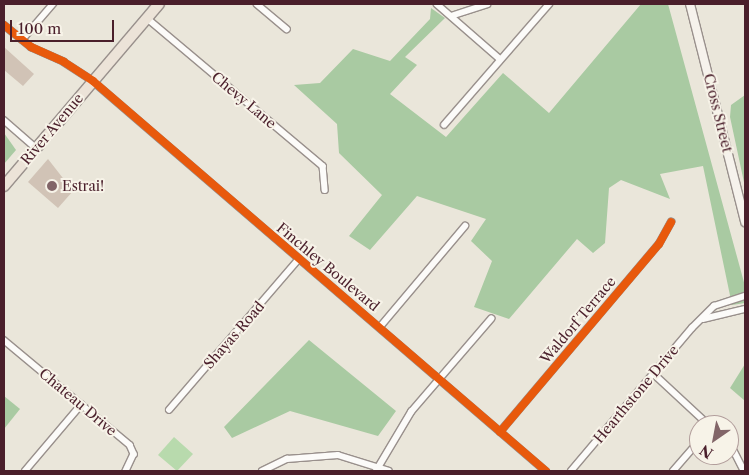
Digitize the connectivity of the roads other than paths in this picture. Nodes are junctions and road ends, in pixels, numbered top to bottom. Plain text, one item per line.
1 (53, 4) edge
2 (159, 4) edge
3 (257, 4) edge
4 (437, 4) edge
5 (488, 4) edge
6 (549, 4) edge
7 (690, 4) edge
8 (451, 16) junction
9 (147, 18) junction
10 (4, 25) edge
11 (286, 29) dead end
12 (22, 40) junction
13 (500, 59) junction
14 (93, 81) junction
15 (4, 120) edge
16 (444, 125) dead end
17 (36, 148) junction
18 (4, 186) edge
19 (325, 190) dead end
20 (671, 222) dead end
21 (745, 222) edge
22 (465, 226) dead end
23 (299, 259) junction
24 (745, 296) edge
25 (745, 309) edge
26 (491, 319) dead end
27 (703, 319) junction
28 (380, 327) junction
29 (4, 340) edge
30 (653, 373) junction
31 (440, 378) junction
32 (81, 405) junction
33 (169, 410) dead end
34 (698, 415) edge
35 (500, 432) junction
36 (689, 453) edge
37 (377, 469) edge
38 (25, 471) edge
39 (126, 471) edge
40 (262, 471) edge
41 (389, 471) edge
42 (546, 471) edge
43 (571, 471) edge
44 (673, 471) edge

1 - 12 street
2 - 9 highway, River Avenue
3 - 11 street
4 - 8 street
5 - 8 street
6 - 13 street
7 - 21 main road, Cross Street
8 - 13 street
9 - 14 highway, River Avenue
9 - 19 street, Chevy Lane
10 - 12 street, Finchley Boulevard
12 - 14 street, Finchley Boulevard
13 - 16 street
14 - 17 highway, River Avenue
14 - 23 street, Finchley Boulevard
15 - 17 street
17 - 18 highway, River Avenue
20 - 35 street, Waldorf Terrace
22 - 28 street
23 - 28 street, Finchley Boulevard
23 - 33 street, Shayas Road
24 - 27 street, Hearthstone Drive
25 - 27 street
26 - 31 street
27 - 30 street, Hearthstone Drive
28 - 31 street, Finchley Boulevard
29 - 32 street, Chateau Drive
30 - 34 street
30 - 43 street, Hearthstone Drive
31 - 35 street, Finchley Boulevard
31 - 37 street
32 - 38 street
32 - 39 street, Chateau Drive
35 - 42 street, Finchley Boulevard
36 - 44 street
37 - 40 street
37 - 41 street

